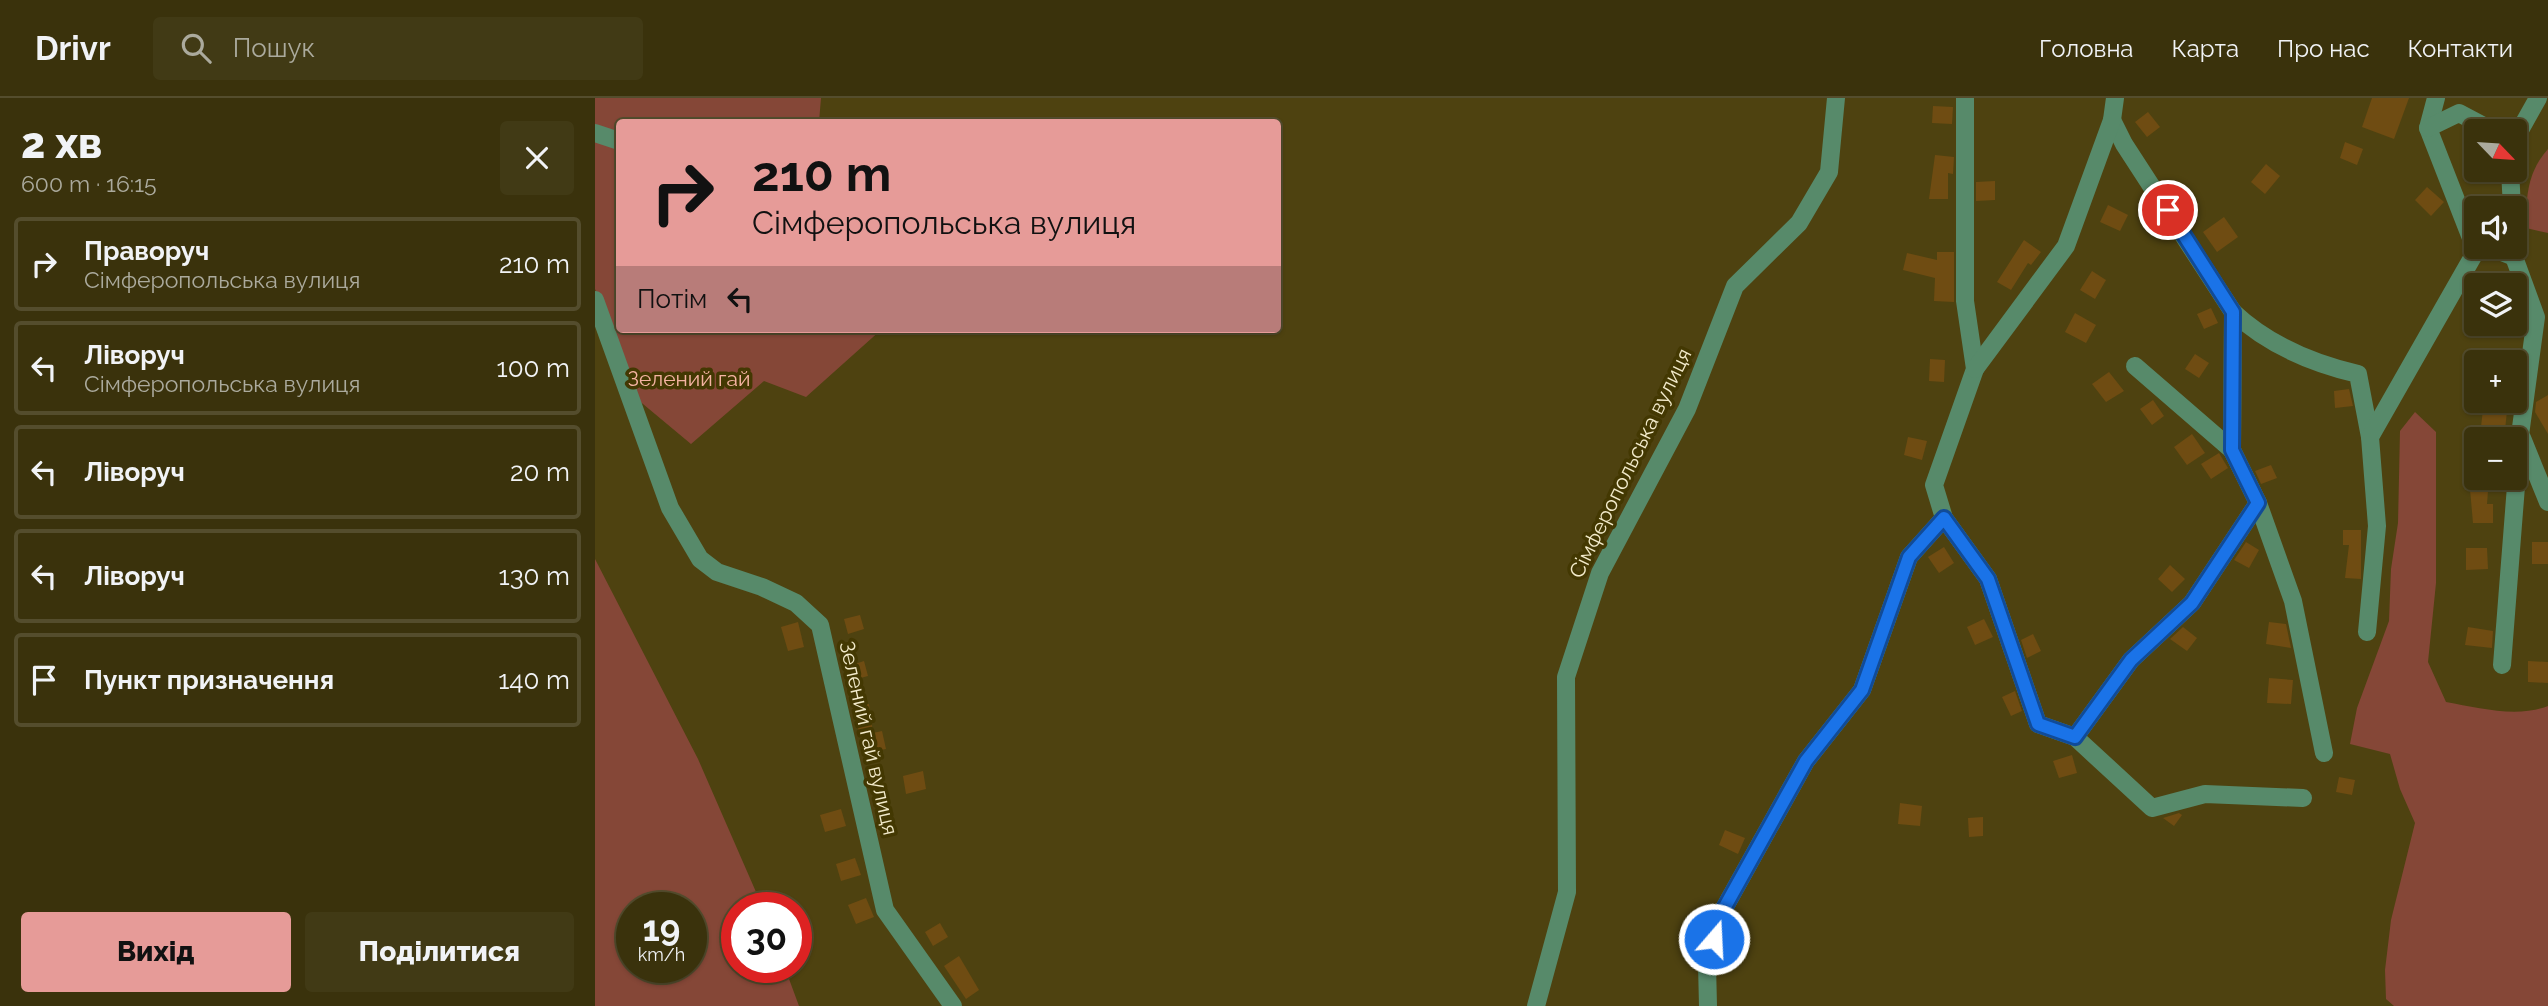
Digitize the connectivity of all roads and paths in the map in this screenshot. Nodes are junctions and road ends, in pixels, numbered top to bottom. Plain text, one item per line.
1 (1836, 98) edge
2 (1965, 98) edge
3 (2115, 98) edge
4 (2436, 98) edge
5 (2538, 98) edge
6 (2470, 119) edge
7 (2526, 119) edge
8 (2112, 120) junction
9 (2428, 128) junction
10 (595, 134) edge
11 (616, 140) edge
12 (2464, 220) edge
13 (2471, 259) edge
14 (2516, 259) edge
15 (595, 300) edge
16 (2233, 312) junction
17 (2135, 366) dead end
18 (1976, 369) junction
19 (2521, 427) edge
20 (2370, 437) junction
21 (2232, 450) junction
22 (2527, 452) edge
23 (2516, 490) edge
24 (2548, 502) edge
25 (2258, 503) junction
26 (1944, 518) junction
27 (2367, 632) dead end
28 (2502, 665) dead end
29 (2075, 737) junction
30 (2324, 754) dead end
31 (2303, 798) dead end
32 (953, 1006) edge
33 (1536, 1006) edge
34 (1708, 1006) edge

1 - 33 street, Сімферопольська вулиця
2 - 18 street
3 - 8 street
4 - 9 street
5 - 7 street
6 - 9 street
8 - 16 street
8 - 18 street
9 - 12 street
10 - 11 street
13 - 20 street
14 - 19 street
15 - 32 street, Зелений гай вулиця
16 - 20 street
16 - 21 street
17 - 21 street
18 - 26 street
20 - 27 street
21 - 25 street
22 - 24 street
23 - 28 street
25 - 29 street
25 - 30 street
26 - 29 street
26 - 34 street
29 - 31 street

